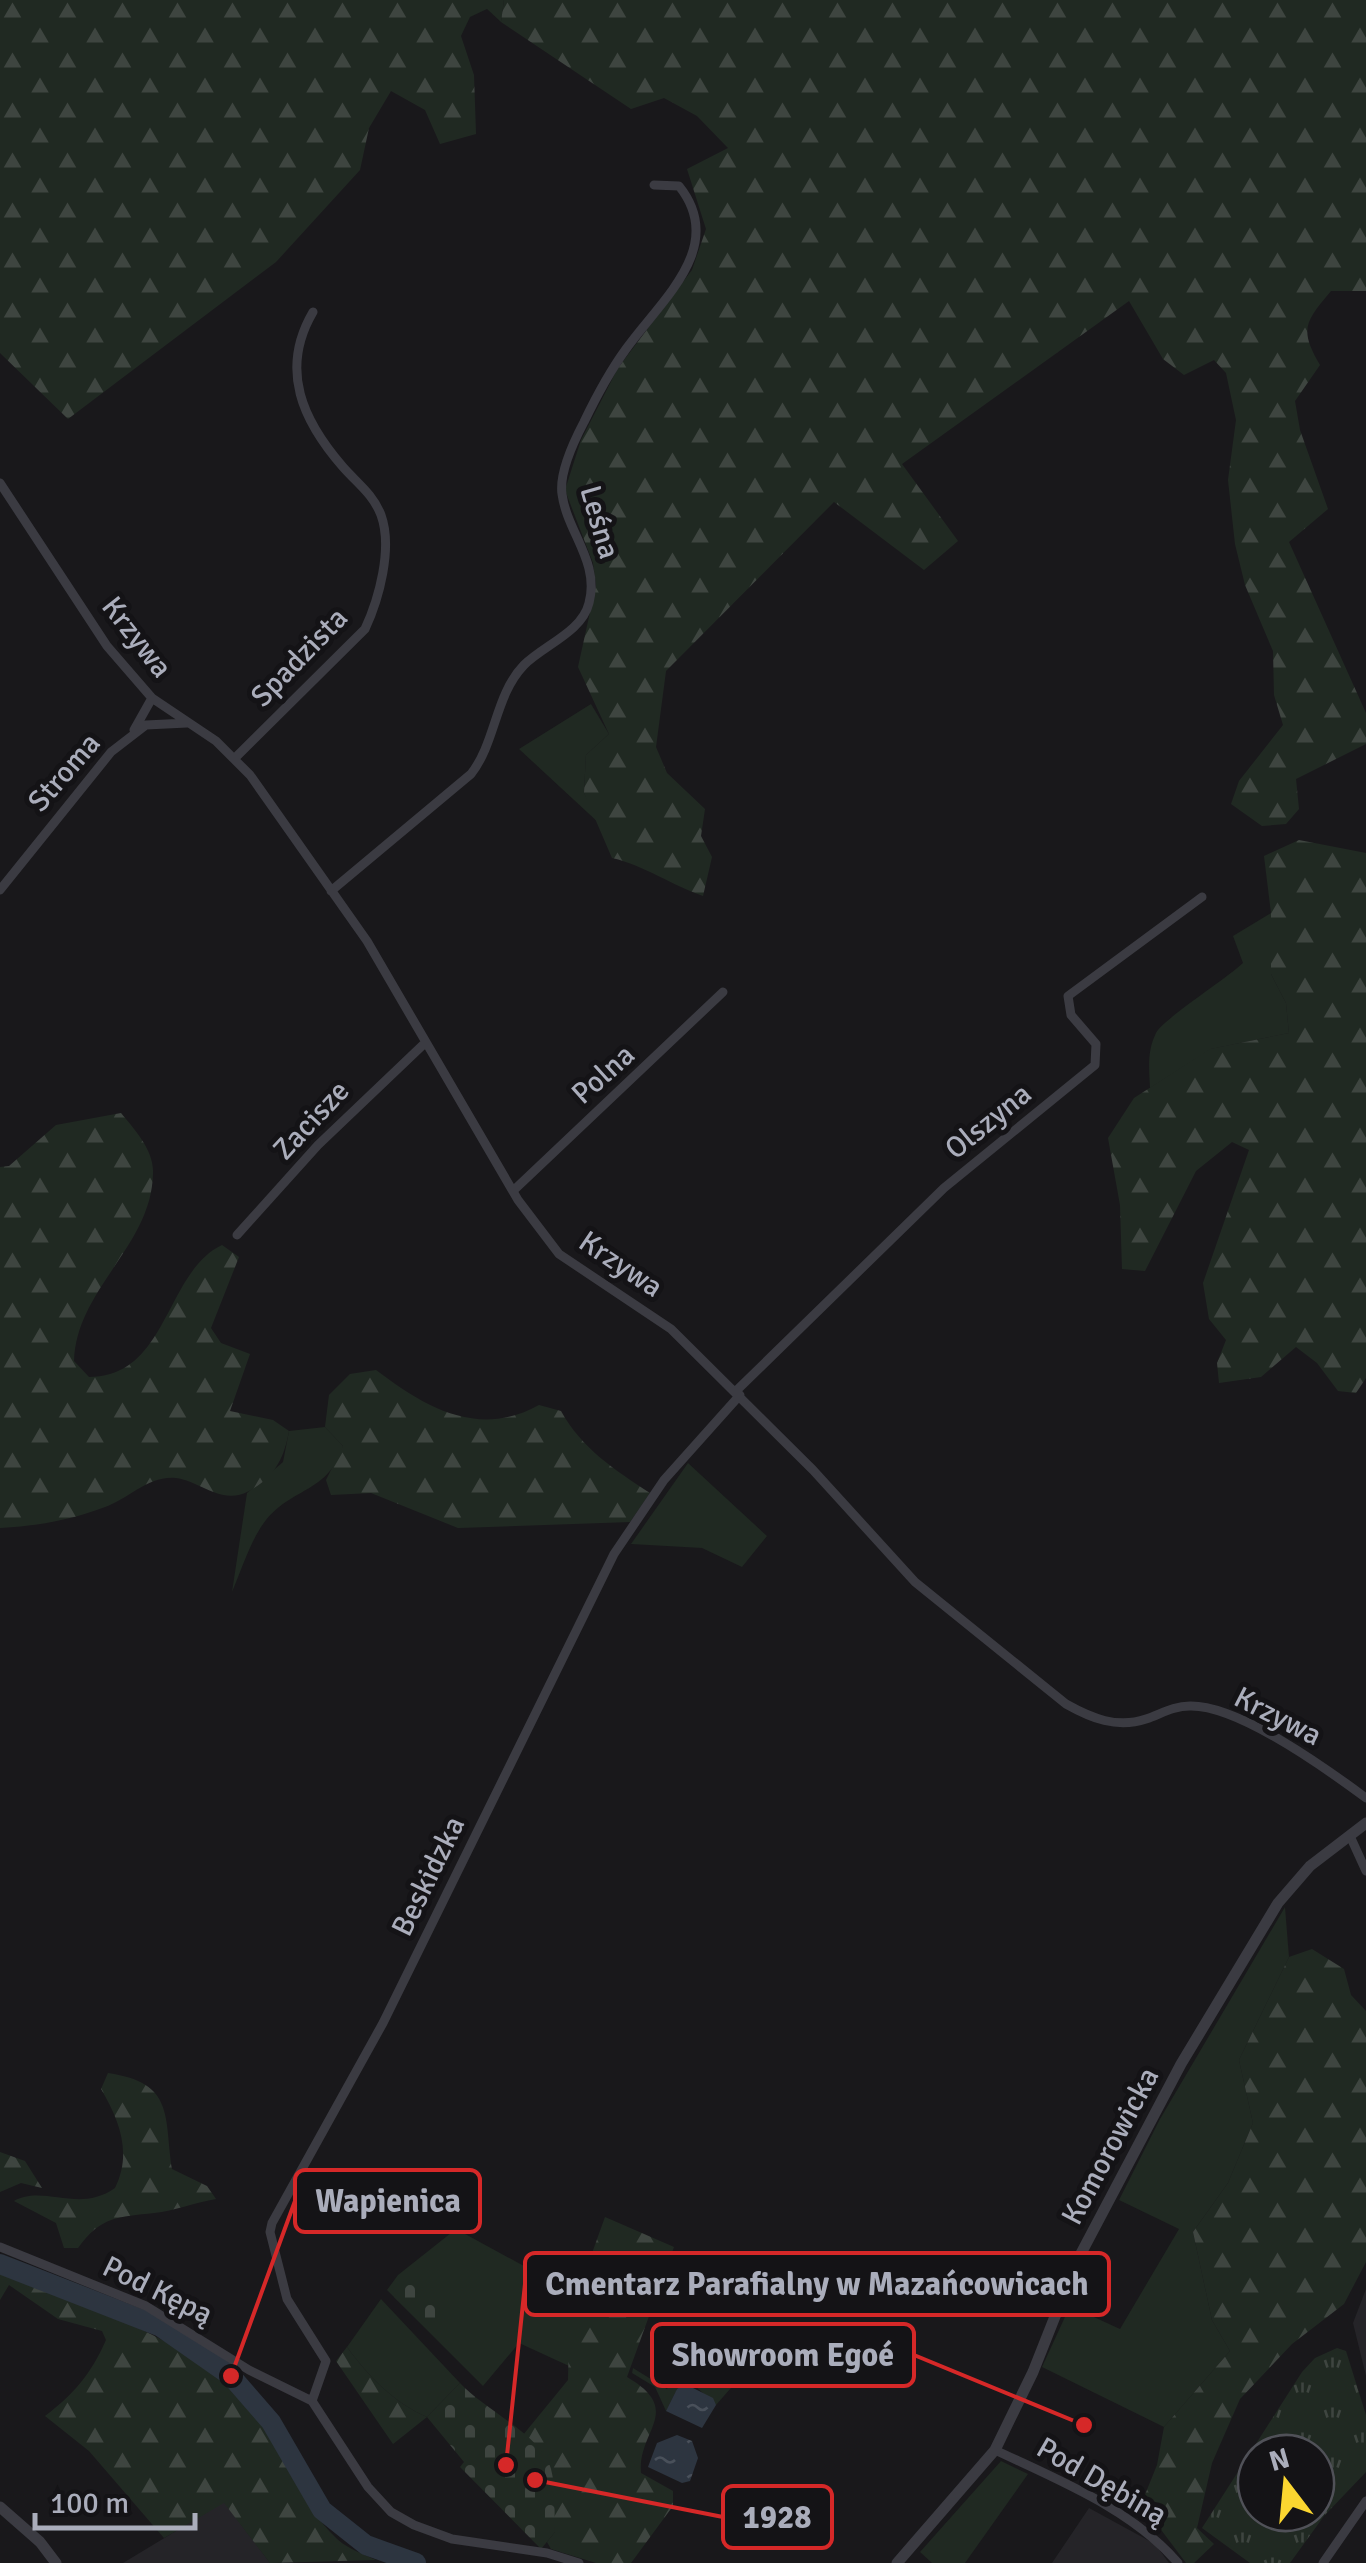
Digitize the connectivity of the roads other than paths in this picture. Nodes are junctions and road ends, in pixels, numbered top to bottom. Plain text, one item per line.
1 (654, 186) dead end
2 (313, 312) dead end
3 (0, 483) edge
4 (152, 698) junction
5 (188, 724) junction
6 (133, 733) junction
7 (235, 758) junction
8 (0, 863) edge
9 (12, 871) junction
10 (0, 890) edge
11 (332, 891) junction
12 (1202, 898) dead end
13 (723, 992) dead end
14 (426, 1042) junction
15 (514, 1190) junction
16 (237, 1235) dead end
17 (738, 1393) junction
18 (1366, 1798) edge
19 (1366, 1824) edge
20 (1350, 1836) junction
21 (1366, 1871) edge
22 (0, 2247) edge
23 (312, 2401) junction
24 (995, 2450) junction
25 (1366, 2501) edge
26 (0, 2507) edge
27 (56, 2563) edge
28 (579, 2563) edge
29 (897, 2563) edge
30 (1178, 2563) edge
31 (1323, 2563) edge

1 - 11 street, Leśna
2 - 7 street, Spadzista
3 - 4 street, Krzywa
4 - 5 street, Krzywa
4 - 6 street
5 - 6 street, Stroma
5 - 7 street, Krzywa
6 - 9 street, Stroma
7 - 11 street, Krzywa
8 - 9 street
9 - 10 street, Stroma
11 - 14 street, Krzywa
12 - 17 street, Olszyna
13 - 15 street, Polna
14 - 15 street, Krzywa
14 - 16 street, Zacisze
15 - 17 street, Krzywa
17 - 18 street, Krzywa
17 - 23 street, Beskidzka
19 - 20 street, Komorowicka
20 - 21 street
20 - 24 street, Komorowicka
22 - 23 street, Pod Kępą
23 - 28 street
24 - 29 street, Komorowicka
24 - 30 street, Pod Dębiną
25 - 31 street
26 - 27 street

